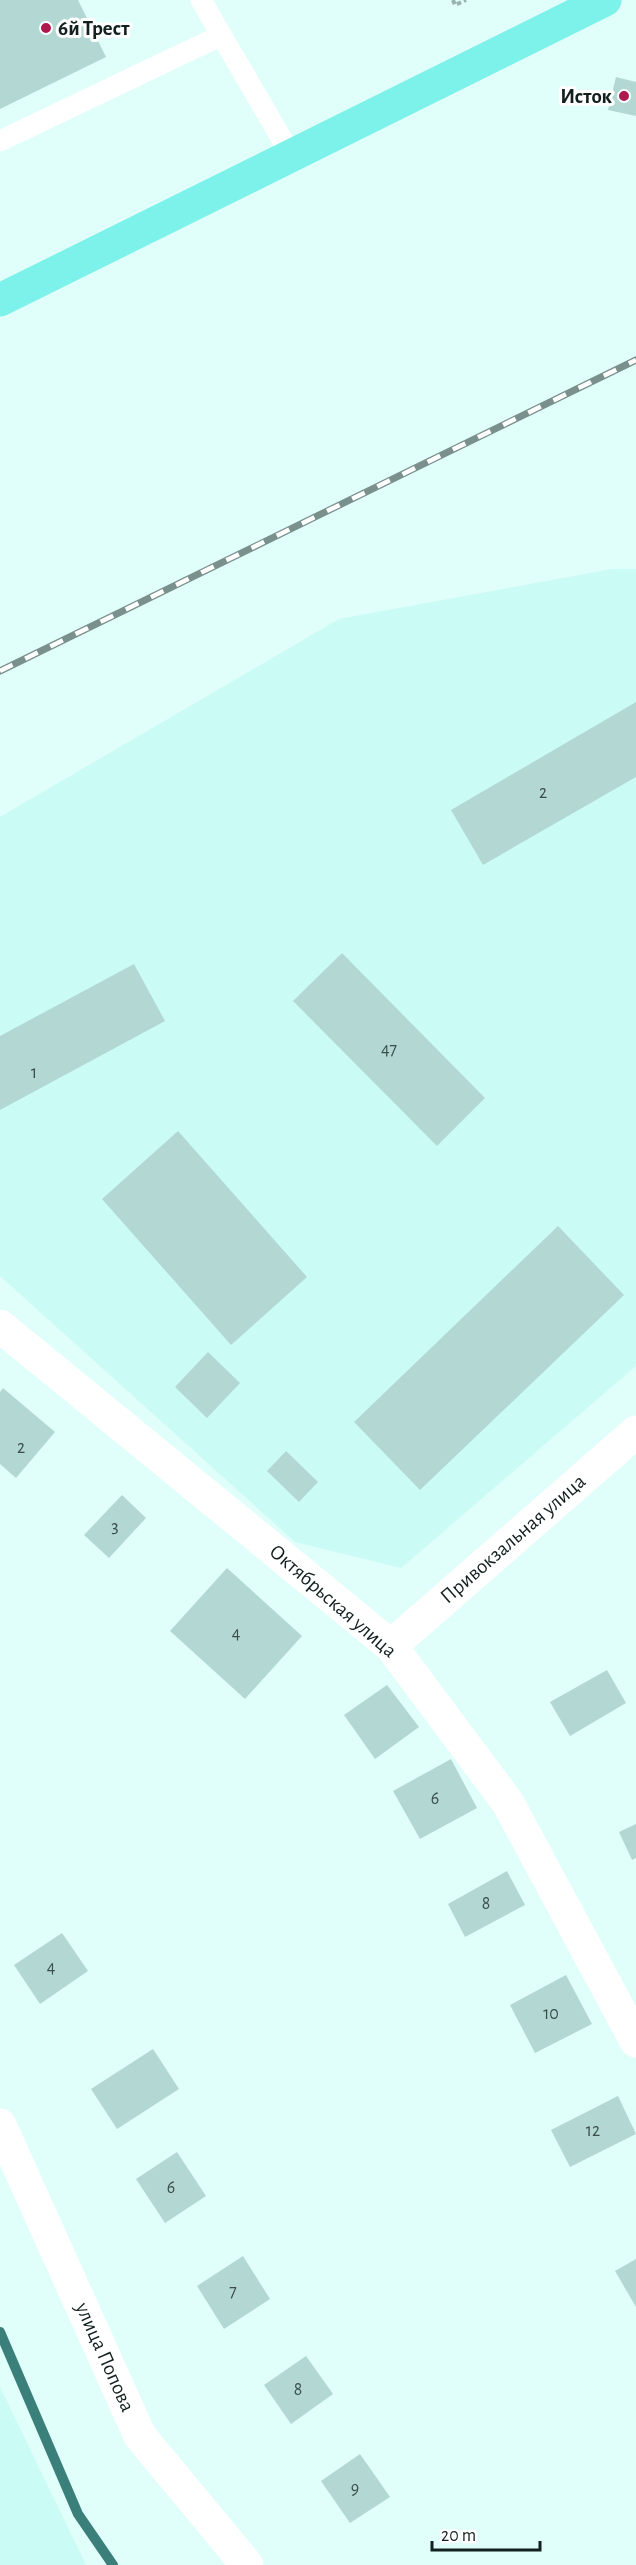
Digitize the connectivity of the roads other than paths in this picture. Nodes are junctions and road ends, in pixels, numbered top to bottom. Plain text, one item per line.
1 (201, 0) edge
2 (604, 0) edge
3 (222, 36) junction
4 (0, 141) edge
5 (291, 155) junction
6 (0, 300) edge
7 (0, 1326) edge
8 (636, 1432) edge
9 (391, 1646) junction
10 (636, 2041) edge
11 (0, 2126) edge
12 (247, 2565) edge

1 - 3 lane
2 - 5 main road
3 - 4 lane
3 - 5 lane
5 - 6 main road
7 - 9 street, Октябрьская улица
8 - 9 street, Привокзальная улица
9 - 10 street, Октябрьская улица
11 - 12 street, улица Попова

